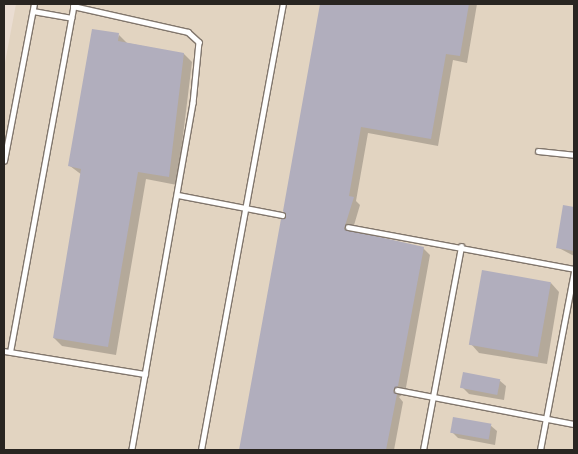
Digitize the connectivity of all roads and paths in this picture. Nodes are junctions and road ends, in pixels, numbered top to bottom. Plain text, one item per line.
1 (34, 4) edge
2 (283, 4) edge
3 (74, 5) edge
4 (33, 11) junction
5 (71, 18) junction
6 (538, 150) dead end
7 (574, 155) edge
8 (4, 161) edge
9 (178, 194) junction
10 (246, 209) junction
11 (282, 215) dead end
12 (348, 227) dead end
13 (461, 247) junction
14 (574, 270) edge
15 (4, 351) edge
16 (10, 352) junction
17 (145, 374) junction
18 (397, 390) dead end
19 (434, 397) junction
20 (546, 418) junction
21 (574, 424) edge
22 (132, 450) edge
23 (201, 450) edge
24 (423, 450) edge
25 (540, 450) edge

1 - 4 lane
2 - 10 lane
3 - 5 lane
3 - 9 lane
4 - 5 lane
4 - 8 lane
5 - 16 lane
6 - 7 lane
9 - 10 lane
9 - 17 lane
10 - 11 lane
10 - 23 lane
12 - 13 lane
13 - 14 lane
13 - 19 lane
14 - 20 lane
15 - 16 lane
16 - 17 lane
17 - 22 lane
18 - 19 lane
19 - 20 lane
19 - 24 lane
20 - 21 lane
20 - 25 lane

